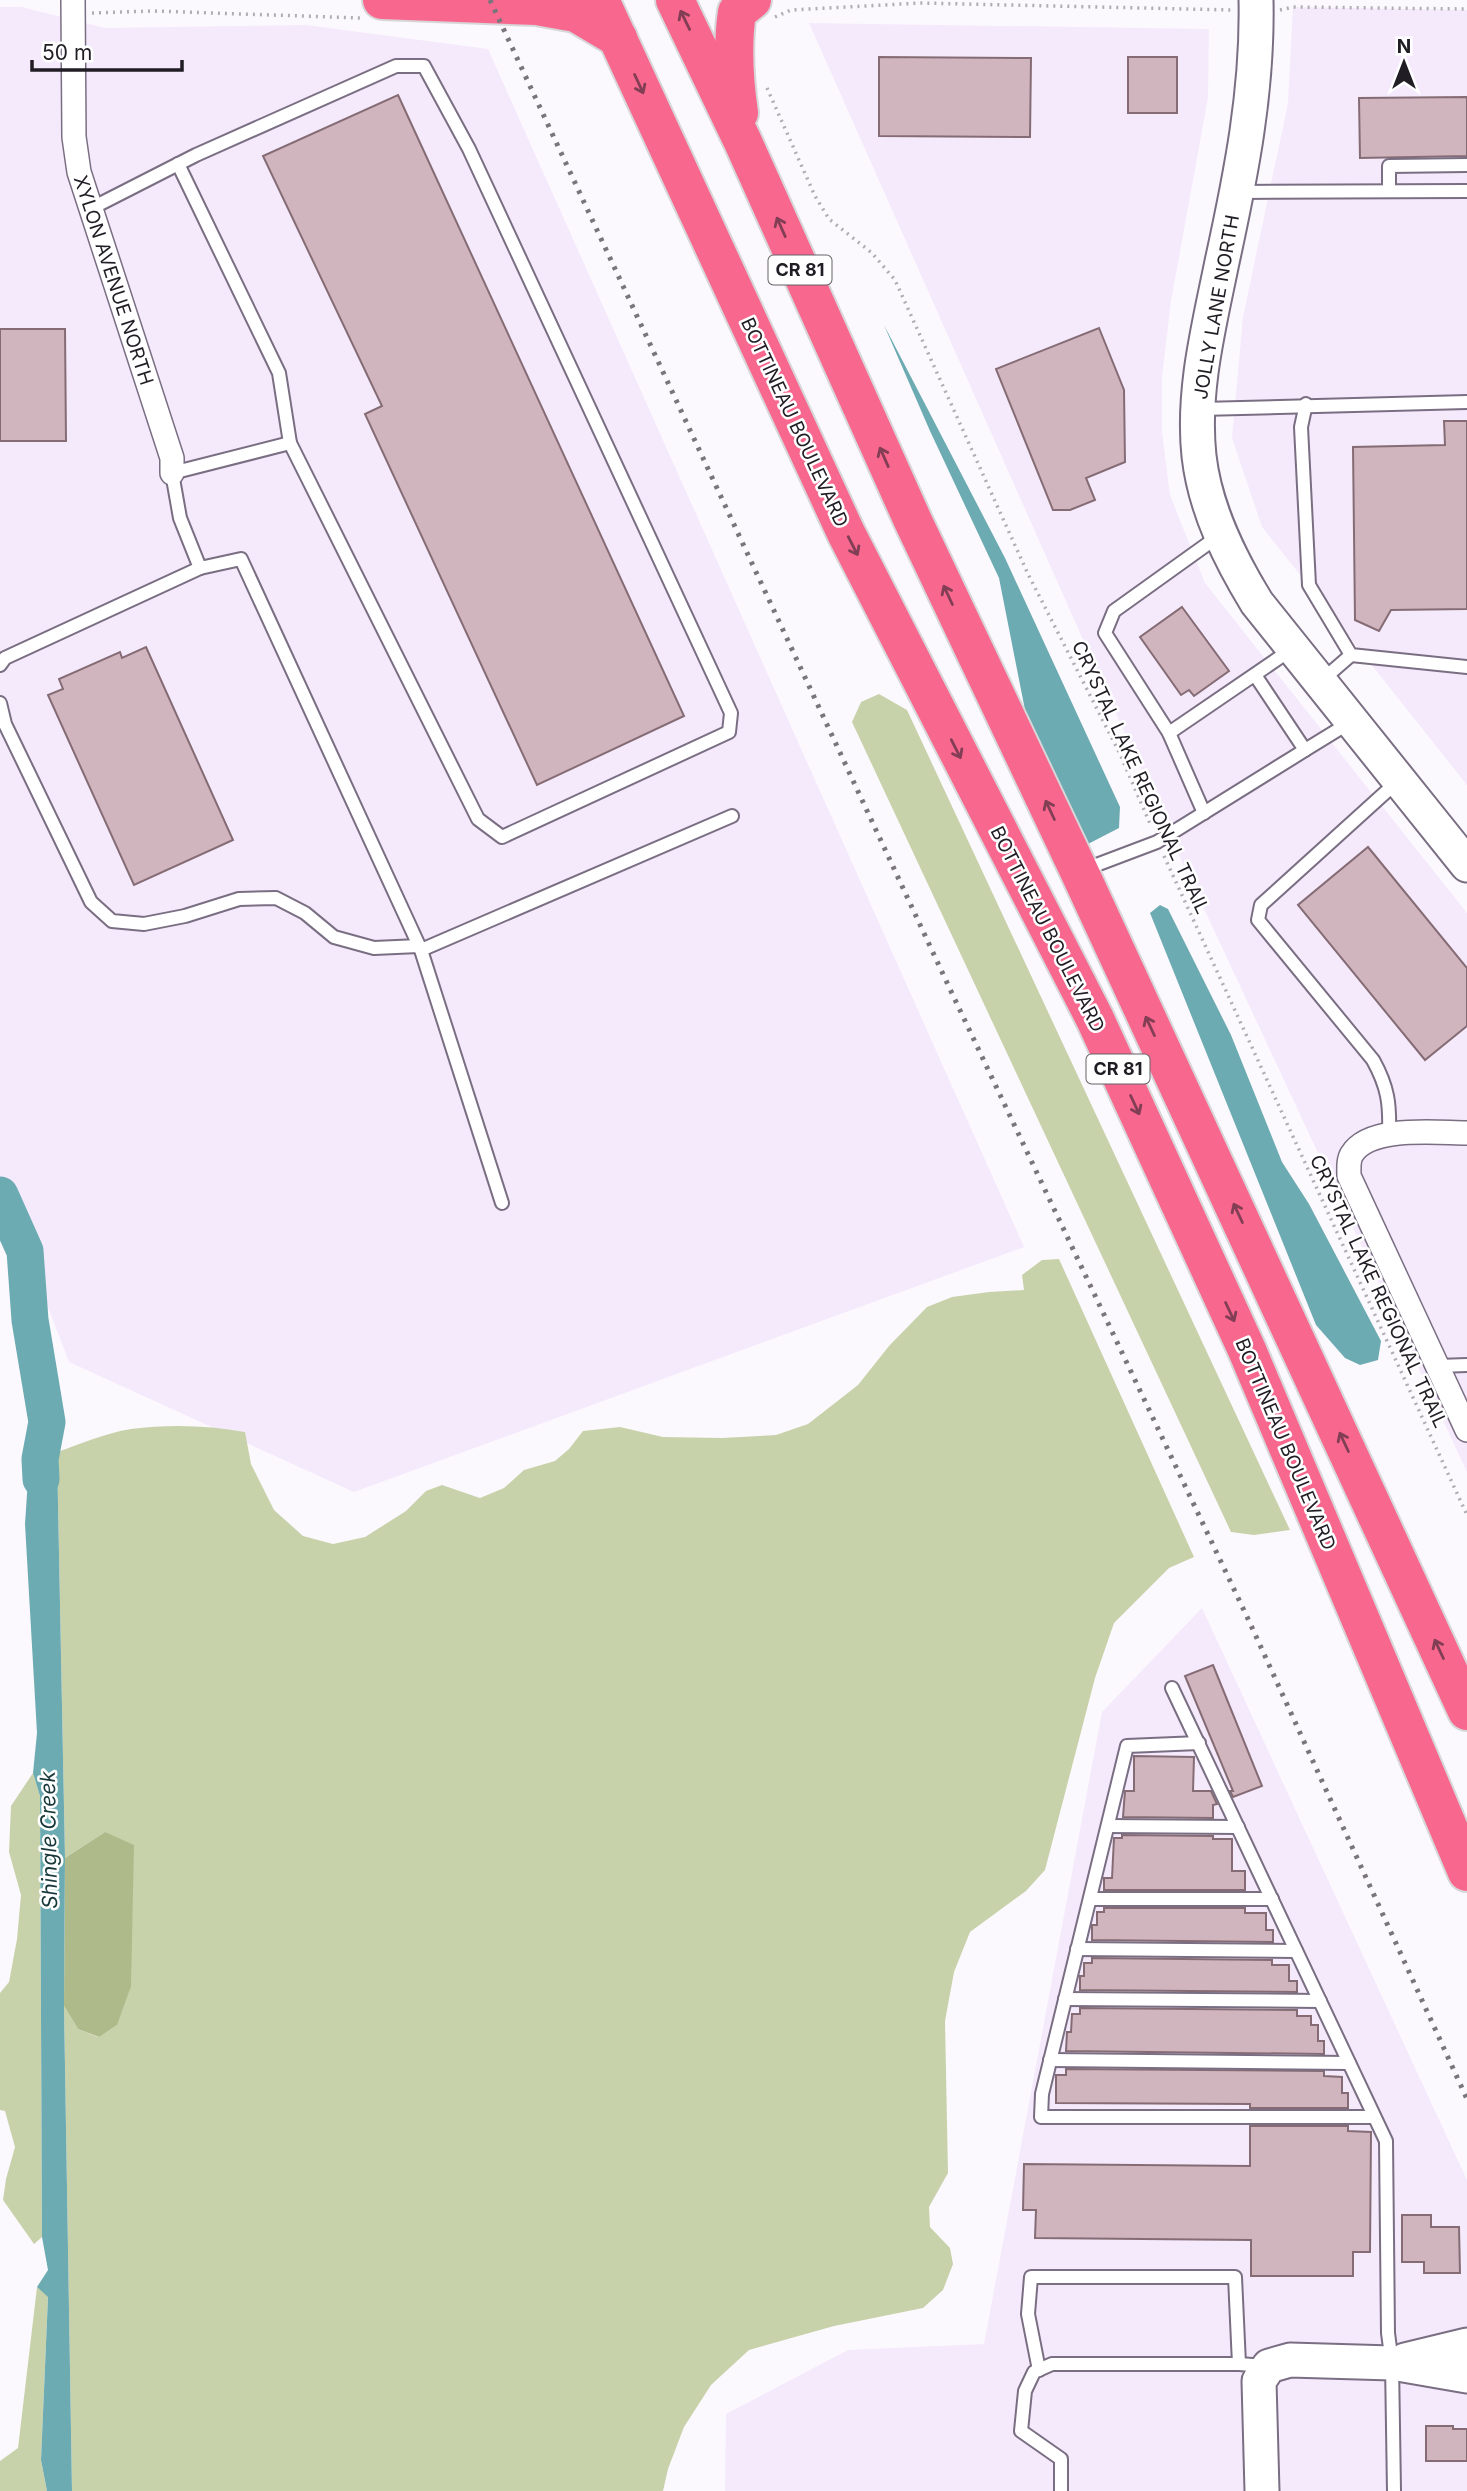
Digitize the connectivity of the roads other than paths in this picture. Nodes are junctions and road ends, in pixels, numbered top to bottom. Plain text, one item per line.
1 (600, 0) edge
2 (675, 0) edge
3 (1265, 3) edge
4 (73, 7) edge
5 (766, 7) edge
6 (378, 9) edge
7 (618, 38) junction
8 (743, 142) junction
9 (178, 164) junction
10 (1467, 165) edge
11 (1389, 191) junction
12 (1467, 191) edge
13 (1237, 192) junction
14 (92, 208) junction
15 (1467, 402) edge
16 (1306, 404) junction
17 (1197, 409) junction
18 (290, 443) junction
19 (172, 473) junction
20 (1222, 534) junction
21 (200, 568) junction
22 (1292, 649) junction
23 (1351, 655) junction
24 (0, 665) edge
25 (1467, 667) edge
26 (1255, 675) junction
27 (1320, 683) junction
28 (0, 703) edge
29 (1353, 721) junction
30 (1169, 733) junction
31 (1305, 750) junction
32 (1400, 780) junction
33 (1204, 814) junction
34 (732, 816) dead end
35 (1467, 865) edge
36 (1079, 872) junction
37 (420, 948) junction
38 (1389, 1133) junction
39 (1467, 1133) edge
40 (502, 1203) dead end
41 (1467, 1365) edge
42 (1438, 1366) junction
43 (1467, 1430) edge
44 (1172, 1688) dead end
45 (1467, 1711) edge
46 (1199, 1743) junction
47 (1108, 1826) junction
48 (1238, 1828) junction
49 (1467, 1872) edge
50 (1090, 1899) junction
51 (1272, 1899) junction
52 (1077, 1949) junction
53 (1296, 1951) junction
54 (1065, 1999) junction
55 (1320, 2001) junction
56 (1050, 2060) junction
57 (1349, 2063) junction
58 (1374, 2117) junction
59 (1467, 2345) edge
60 (1392, 2363) junction
61 (1254, 2365) junction
62 (1039, 2370) junction
63 (1467, 2376) edge
64 (1061, 2491) edge
65 (1262, 2491) edge
66 (1394, 2491) edge

1 - 7 highway, BOTTINEAU BOULEVARD / CR 81
8 -> 2 highway, CR 81
3 - 13 street, JOLLY LANE NORTH
4 - 14 street, XYLON AVENUE NORTH
5 - 8 highway
6 - 7 highway
7 -> 49 highway, BOTTINEAU BOULEVARD / CR 81
36 -> 8 highway, CR 81
9 - 14 lane
9 - 18 lane
9 - 18 lane
10 - 11 lane
11 - 12 lane
11 - 13 lane
13 - 17 street, JOLLY LANE NORTH
14 - 19 street, XYLON AVENUE NORTH
15 - 16 lane
16 - 17 lane
16 - 23 lane
17 - 20 street, JOLLY LANE NORTH
18 - 19 lane
19 - 21 lane
20 - 22 street, JOLLY LANE NORTH
20 - 30 lane
21 - 24 lane
21 - 37 lane
22 - 26 lane
22 - 27 street, JOLLY LANE NORTH
23 - 25 lane
23 - 27 lane
26 - 30 lane
26 - 31 lane
27 - 29 street, JOLLY LANE NORTH
28 - 37 lane
29 - 31 lane
29 - 32 street, JOLLY LANE NORTH
30 - 33 lane
31 - 33 lane
32 - 35 street, JOLLY LANE NORTH
32 - 38 lane
33 - 36 lane
34 - 37 lane
45 -> 36 highway, CR 81
37 - 40 lane
38 - 39 street
38 - 42 street
41 - 42 lane
42 - 43 street
44 - 46 lane
46 - 47 lane
46 - 48 lane
47 - 48 lane
47 - 50 lane
48 - 51 lane
50 - 51 lane
50 - 52 lane
51 - 53 lane
52 - 53 lane
52 - 54 lane
53 - 55 lane
54 - 55 lane
54 - 56 lane
55 - 57 lane
56 - 57 lane
56 - 58 lane
57 - 58 lane
58 - 60 lane
59 - 60 street
60 - 61 street
60 - 63 street
60 - 66 lane
61 - 62 lane
61 - 62 lane
61 - 65 street
62 - 64 lane

